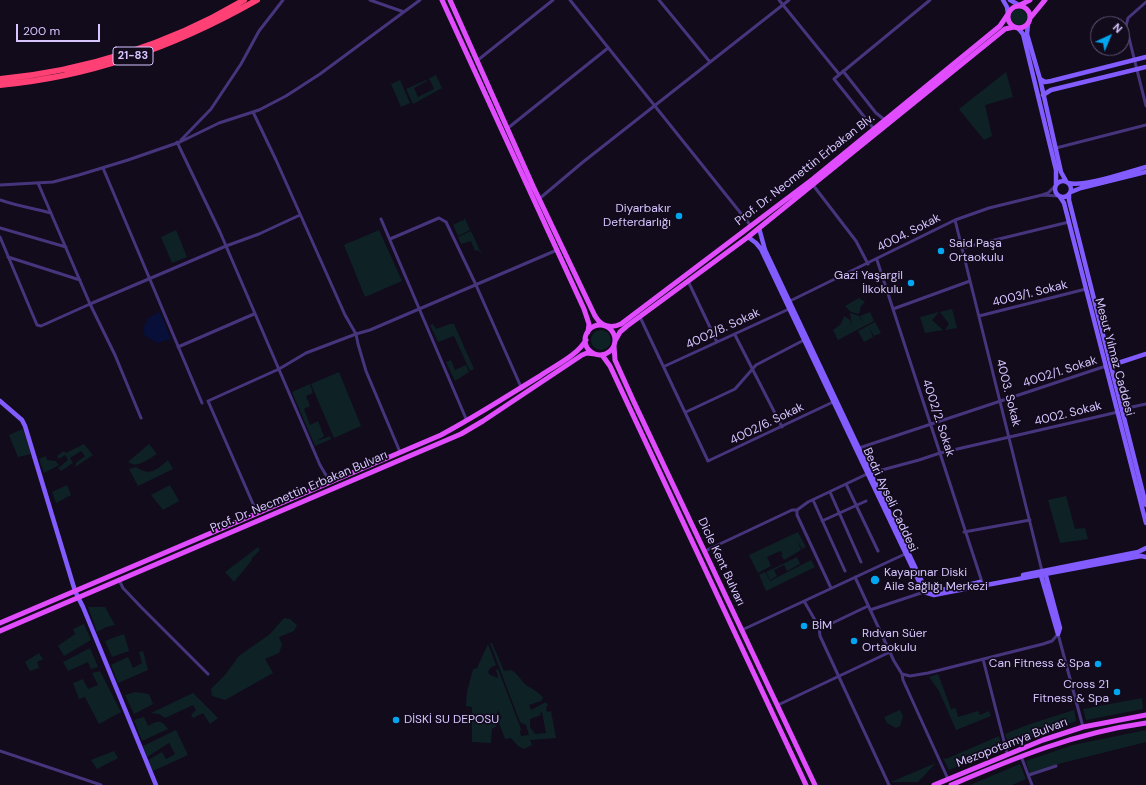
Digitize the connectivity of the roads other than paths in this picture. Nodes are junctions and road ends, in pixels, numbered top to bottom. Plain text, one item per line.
1 (244, 0) edge
2 (257, 0) edge
3 (283, 0) edge
4 (370, 0) edge
5 (420, 0) edge
6 (442, 0) edge
7 (450, 0) edge
8 (553, 0) edge
9 (570, 0) edge
10 (659, 0) edge
11 (778, 0) edge
12 (789, 0) edge
13 (930, 0) edge
14 (1003, 0) edge
15 (1010, 0) edge
16 (1030, 0) edge
17 (1045, 0) edge
18 (1146, 2) edge
19 (783, 5) junction
20 (1019, 5) junction
21 (404, 12) junction
22 (1008, 14) junction
23 (1030, 18) junction
24 (1028, 24) junction
25 (1016, 28) junction
26 (608, 48) junction
27 (1146, 57) edge
28 (478, 60) junction
29 (1134, 60) junction
30 (710, 62) junction
31 (1146, 67) edge
32 (1136, 69) junction
33 (843, 71) junction
34 (839, 74) junction
35 (0, 79) edge
36 (1040, 79) junction
37 (0, 85) edge
38 (1043, 95) junction
39 (654, 106) junction
40 (1146, 106) edge
41 (253, 112) junction
42 (885, 120) junction
43 (1146, 125) edge
44 (508, 128) junction
45 (874, 129) junction
46 (179, 142) junction
47 (1056, 148) junction
48 (1146, 167) edge
49 (103, 168) junction
50 (1146, 172) edge
51 (1067, 182) junction
52 (38, 183) junction
53 (0, 185) edge
54 (813, 185) junction
55 (1056, 185) junction
56 (1070, 193) junction
57 (1042, 195) junction
58 (1059, 196) junction
59 (539, 199) junction
60 (0, 200) edge
61 (51, 213) junction
62 (300, 215) junction
63 (381, 219) dead end
64 (955, 220) junction
65 (1068, 222) junction
66 (751, 226) junction
67 (0, 228) edge
68 (759, 228) junction
69 (0, 237) edge
70 (748, 237) junction
71 (390, 239) junction
72 (226, 246) junction
73 (66, 247) junction
74 (962, 248) junction
75 (557, 250) junction
76 (8, 258) junction
77 (876, 260) junction
78 (868, 264) junction
79 (149, 279) junction
80 (80, 280) junction
81 (688, 281) junction
82 (970, 281) junction
83 (476, 285) junction
84 (1086, 289) junction
85 (790, 301) junction
86 (90, 304) junction
87 (789, 308) junction
88 (420, 309) junction
89 (893, 309) junction
90 (254, 314) junction
91 (640, 316) junction
92 (979, 316) junction
93 (605, 326) junction
94 (588, 332) junction
95 (356, 334) junction
96 (735, 335) junction
97 (586, 340) junction
98 (804, 340) junction
99 (717, 342) junction
100 (615, 343) junction
101 (178, 347) junction
102 (594, 354) junction
103 (1146, 354) edge
104 (602, 355) junction
105 (665, 366) junction
106 (1109, 366) junction
107 (279, 369) junction
108 (752, 369) junction
109 (521, 387) junction
110 (0, 401) edge
111 (202, 402) dead end
112 (833, 402) junction
113 (1000, 402) junction
114 (1146, 404) edge
115 (1123, 409) junction
116 (686, 412) junction
117 (1118, 412) junction
118 (142, 418) dead end
119 (467, 421) junction
120 (931, 424) junction
121 (782, 427) junction
122 (1010, 438) junction
123 (859, 448) junction
124 (400, 452) junction
125 (940, 453) junction
126 (869, 474) junction
127 (330, 482) junction
128 (846, 484) junction
129 (830, 492) junction
130 (813, 500) junction
131 (866, 500) dead end
132 (856, 505) junction
133 (1146, 505) edge
134 (797, 510) junction
135 (257, 513) junction
136 (839, 513) junction
137 (1030, 520) junction
138 (822, 521) junction
139 (1146, 523) edge
140 (964, 532) junction
141 (1146, 548) edge
142 (706, 551) junction
143 (878, 551) dead end
144 (905, 554) junction
145 (1146, 557) edge
146 (860, 562) dead end
147 (845, 571) dead end
148 (1042, 572) junction
149 (855, 577) junction
150 (119, 580) junction
151 (982, 582) junction
152 (831, 588) junction
153 (75, 591) junction
154 (924, 592) junction
155 (78, 598) junction
156 (804, 601) junction
157 (868, 606) junction
158 (870, 610) junction
159 (0, 622) edge
160 (819, 627) junction
161 (742, 630) junction
162 (0, 631) edge
163 (1058, 634) junction
164 (890, 652) junction
165 (983, 659) junction
166 (208, 674) dead end
167 (902, 674) junction
168 (839, 676) junction
169 (778, 705) junction
170 (1146, 716) edge
171 (1146, 723) edge
172 (1083, 727) junction
173 (0, 751) edge
174 (1007, 753) junction
175 (1021, 756) junction
176 (1056, 766) dead end
177 (1029, 775) junction
178 (948, 779) junction
179 (101, 785) edge
180 (156, 785) edge
181 (806, 785) edge
182 (815, 785) edge
183 (889, 785) edge
184 (934, 785) edge
185 (952, 785) edge
186 (1032, 785) edge

1 - 35 highway, 21-83
2 - 37 highway, 21-83
3 - 46 street
4 - 21 street
5 - 21 street
6 - 75 main road
7 - 28 main road
8 - 28 street
9 - 26 street
10 - 30 street
11 - 19 street
12 - 19 street
13 - 33 street
14 - 22 main road
15 - 20 main road
16 - 20 main road
17 - 23 main road
18 - 29 street
19 - 30 street
19 - 34 street
20 - 22 main road
20 - 23 main road
21 - 41 street
22 - 25 main road
22 - 42 main road, Prof. Dr. Necmettin Erbakan Blv.
23 - 24 main road
24 - 25 main road
24 - 36 main road
25 - 54 main road, Prof. Dr. Necmettin Erbakan Blv.
25 - 55 main road
26 - 39 street
26 - 44 street
27 - 29 main road
28 - 44 main road
29 - 32 street
29 - 36 main road
30 - 39 street
31 - 32 main road
32 - 38 main road
32 - 40 street
33 - 34 street
33 - 42 street
34 - 45 street
36 - 38 main road
38 - 47 main road
39 - 59 street
39 - 66 street
41 - 46 street
41 - 62 street
42 - 45 main road, Prof. Dr. Necmettin Erbakan Blv.
43 - 47 street
44 - 59 main road
45 - 66 main road, Prof. Dr. Necmettin Erbakan Blv.
46 - 49 street
46 - 72 street
47 - 51 main road
48 - 51 main road
49 - 52 street
49 - 79 street
50 - 56 main road
51 - 55 main road
51 - 56 main road
52 - 53 street
52 - 61 street
54 - 68 main road, Prof. Dr. Necmettin Erbakan Blv.
54 - 78 street
55 - 57 street
55 - 58 main road
56 - 58 main road
56 - 106 main road, Mesut Yılmaz Caddesi
57 - 58 street
57 - 64 street, 4004. Sokak
58 - 65 main road, Mesut Yılmaz Caddesi
59 - 93 main road
60 - 61 street
61 - 73 street
62 - 72 street
62 - 95 street
63 - 71 street
64 - 74 street, 4003. Sokak
64 - 77 street, 4004. Sokak
65 - 74 street
65 - 84 main road, Mesut Yılmaz Caddesi
66 - 93 main road, Prof. Dr. Necmettin Erbakan Blv.
67 - 73 street
68 - 70 main road, Prof. Dr. Necmettin Erbakan Blv.
68 - 85 main road, Bedri Ayseli Caddesi
69 - 76 street
70 - 81 main road, Prof. Dr. Necmettin Erbakan Blv.
70 - 87 main road, Bedri Ayseli Caddesi
71 - 83 street
71 - 88 street
72 - 79 street
72 - 90 street
73 - 80 street
74 - 82 street, 4003. Sokak
75 - 83 street
75 - 94 main road
76 - 80 street
76 - 86 street
77 - 78 street, 4004. Sokak
77 - 89 street, 4002/2. Sokak
78 - 85 street, 4004. Sokak
79 - 86 street
79 - 101 street
80 - 86 street
81 - 91 main road, Prof. Dr. Necmettin Erbakan Blv.
81 - 99 street
82 - 89 street
82 - 92 street, 4003. Sokak
83 - 88 street
83 - 109 street
84 - 92 street, 4003/1. Sokak
84 - 106 main road, Mesut Yılmaz Caddesi
85 - 123 main road, Bedri Ayseli Caddesi
86 - 118 street
87 - 96 street, 4002/8. Sokak
87 - 98 main road, Bedri Ayseli Caddesi
88 - 95 street
88 - 119 street
89 - 120 street, 4002/2. Sokak
90 - 101 street
90 - 107 street
91 - 100 main road, Prof. Dr. Necmettin Erbakan Blv.
91 - 105 street
92 - 113 street, 4003. Sokak
93 - 94 main road
93 - 100 main road
94 - 97 main road
95 - 107 street
95 - 124 street
96 - 99 street, 4002/8. Sokak
96 - 108 street
97 - 102 main road
97 - 109 main road, Prof. Dr. Necmettin Erbakan Bulvarı
98 - 108 street
98 - 112 main road, Bedri Ayseli Caddesi
99 - 105 street, 4002/8. Sokak
100 - 104 main road
100 - 142 main road, Dicle Kent Bulvarı
101 - 111 street
102 - 104 main road
102 - 150 main road, Prof. Dr. Necmettin Erbakan Bulvarı
103 - 106 main road
104 - 181 main road, Dicle Kent Bulvarı
105 - 116 street
106 - 113 street, 4002/1. Sokak
106 - 115 main road, Mesut Yılmaz Caddesi
106 - 117 main road, Mesut Yılmaz Caddesi
107 - 127 street
107 - 135 street
108 - 116 street
108 - 121 street
109 - 119 main road, Prof. Dr. Necmettin Erbakan Bulvarı
110 - 153 main road
112 - 121 street, 4002/6. Sokak
112 - 126 main road, Bedri Ayseli Caddesi
113 - 120 street, 4002/1. Sokak
113 - 122 street, 4003. Sokak
114 - 115 street
115 - 133 main road, Mesut Yılmaz Caddesi
116 - 121 street, 4002/6. Sokak
117 - 122 street, 4002. Sokak
117 - 139 main road, Mesut Yılmaz Caddesi
119 - 124 main road, Prof. Dr. Necmettin Erbakan Bulvarı
120 - 123 street, 4002/1. Sokak
120 - 125 street, 4002/2. Sokak
122 - 125 street, 4002. Sokak
122 - 137 street, 4003. Sokak
123 - 126 main road, Bedri Ayseli Caddesi
124 - 127 main road, Prof. Dr. Necmettin Erbakan Bulvarı
125 - 126 street, 4002. Sokak
125 - 140 street, 4002/2. Sokak
126 - 128 street, 4002. Sokak
126 - 144 main road, Bedri Ayseli Caddesi
126 - 151 main road, Bedri Ayseli Caddesi
127 - 135 main road, Prof. Dr. Necmettin Erbakan Bulvarı
128 - 129 street, 4002. Sokak
128 - 132 street
129 - 130 street, 4002. Sokak
129 - 136 street
130 - 134 street, 4002. Sokak
130 - 138 street
131 - 132 street
132 - 136 street
132 - 143 street
134 - 142 street, 4002. Sokak
134 - 152 street
135 - 153 main road, Prof. Dr. Necmettin Erbakan Bulvarı
136 - 138 street
136 - 146 street
137 - 140 street
137 - 148 street, 4003. Sokak
138 - 147 street
140 - 151 street, 4002/2. Sokak
141 - 148 main road, Bedri Ayseli Caddesi
142 - 161 main road, Dicle Kent Bulvarı
144 - 149 street
144 - 154 main road, Bedri Ayseli Caddesi
145 - 148 main road, Bedri Ayseli Caddesi
148 - 151 main road, Bedri Ayseli Caddesi
148 - 154 main road, Bedri Ayseli Caddesi
148 - 163 main road
149 - 152 street
149 - 157 street
150 - 155 main road, Prof. Dr. Necmettin Erbakan Bulvarı
150 - 166 street
152 - 156 street
153 - 155 main road
153 - 159 main road, Prof. Dr. Necmettin Erbakan Bulvarı
154 - 158 street
155 - 162 main road, Prof. Dr. Necmettin Erbakan Bulvarı
155 - 180 main road
156 - 160 street
156 - 161 street
157 - 158 street
157 - 160 street
158 - 164 street
160 - 168 street
161 - 169 main road, Dicle Kent Bulvarı
163 - 165 street
163 - 172 street
164 - 167 street
164 - 168 street
165 - 167 street
165 - 174 street
167 - 178 street
168 - 169 street
168 - 183 street
169 - 182 main road, Dicle Kent Bulvarı
170 - 172 main road, Mezopotamya Bulvarı
171 - 175 main road, Mezopotamya Bulvarı
172 - 174 main road, Mezopotamya Bulvarı
173 - 179 street
174 - 178 main road, Mezopotamya Bulvarı
175 - 177 street
175 - 185 main road, Mezopotamya Bulvarı
176 - 177 street
177 - 186 street
178 - 184 main road, Mezopotamya Bulvarı

